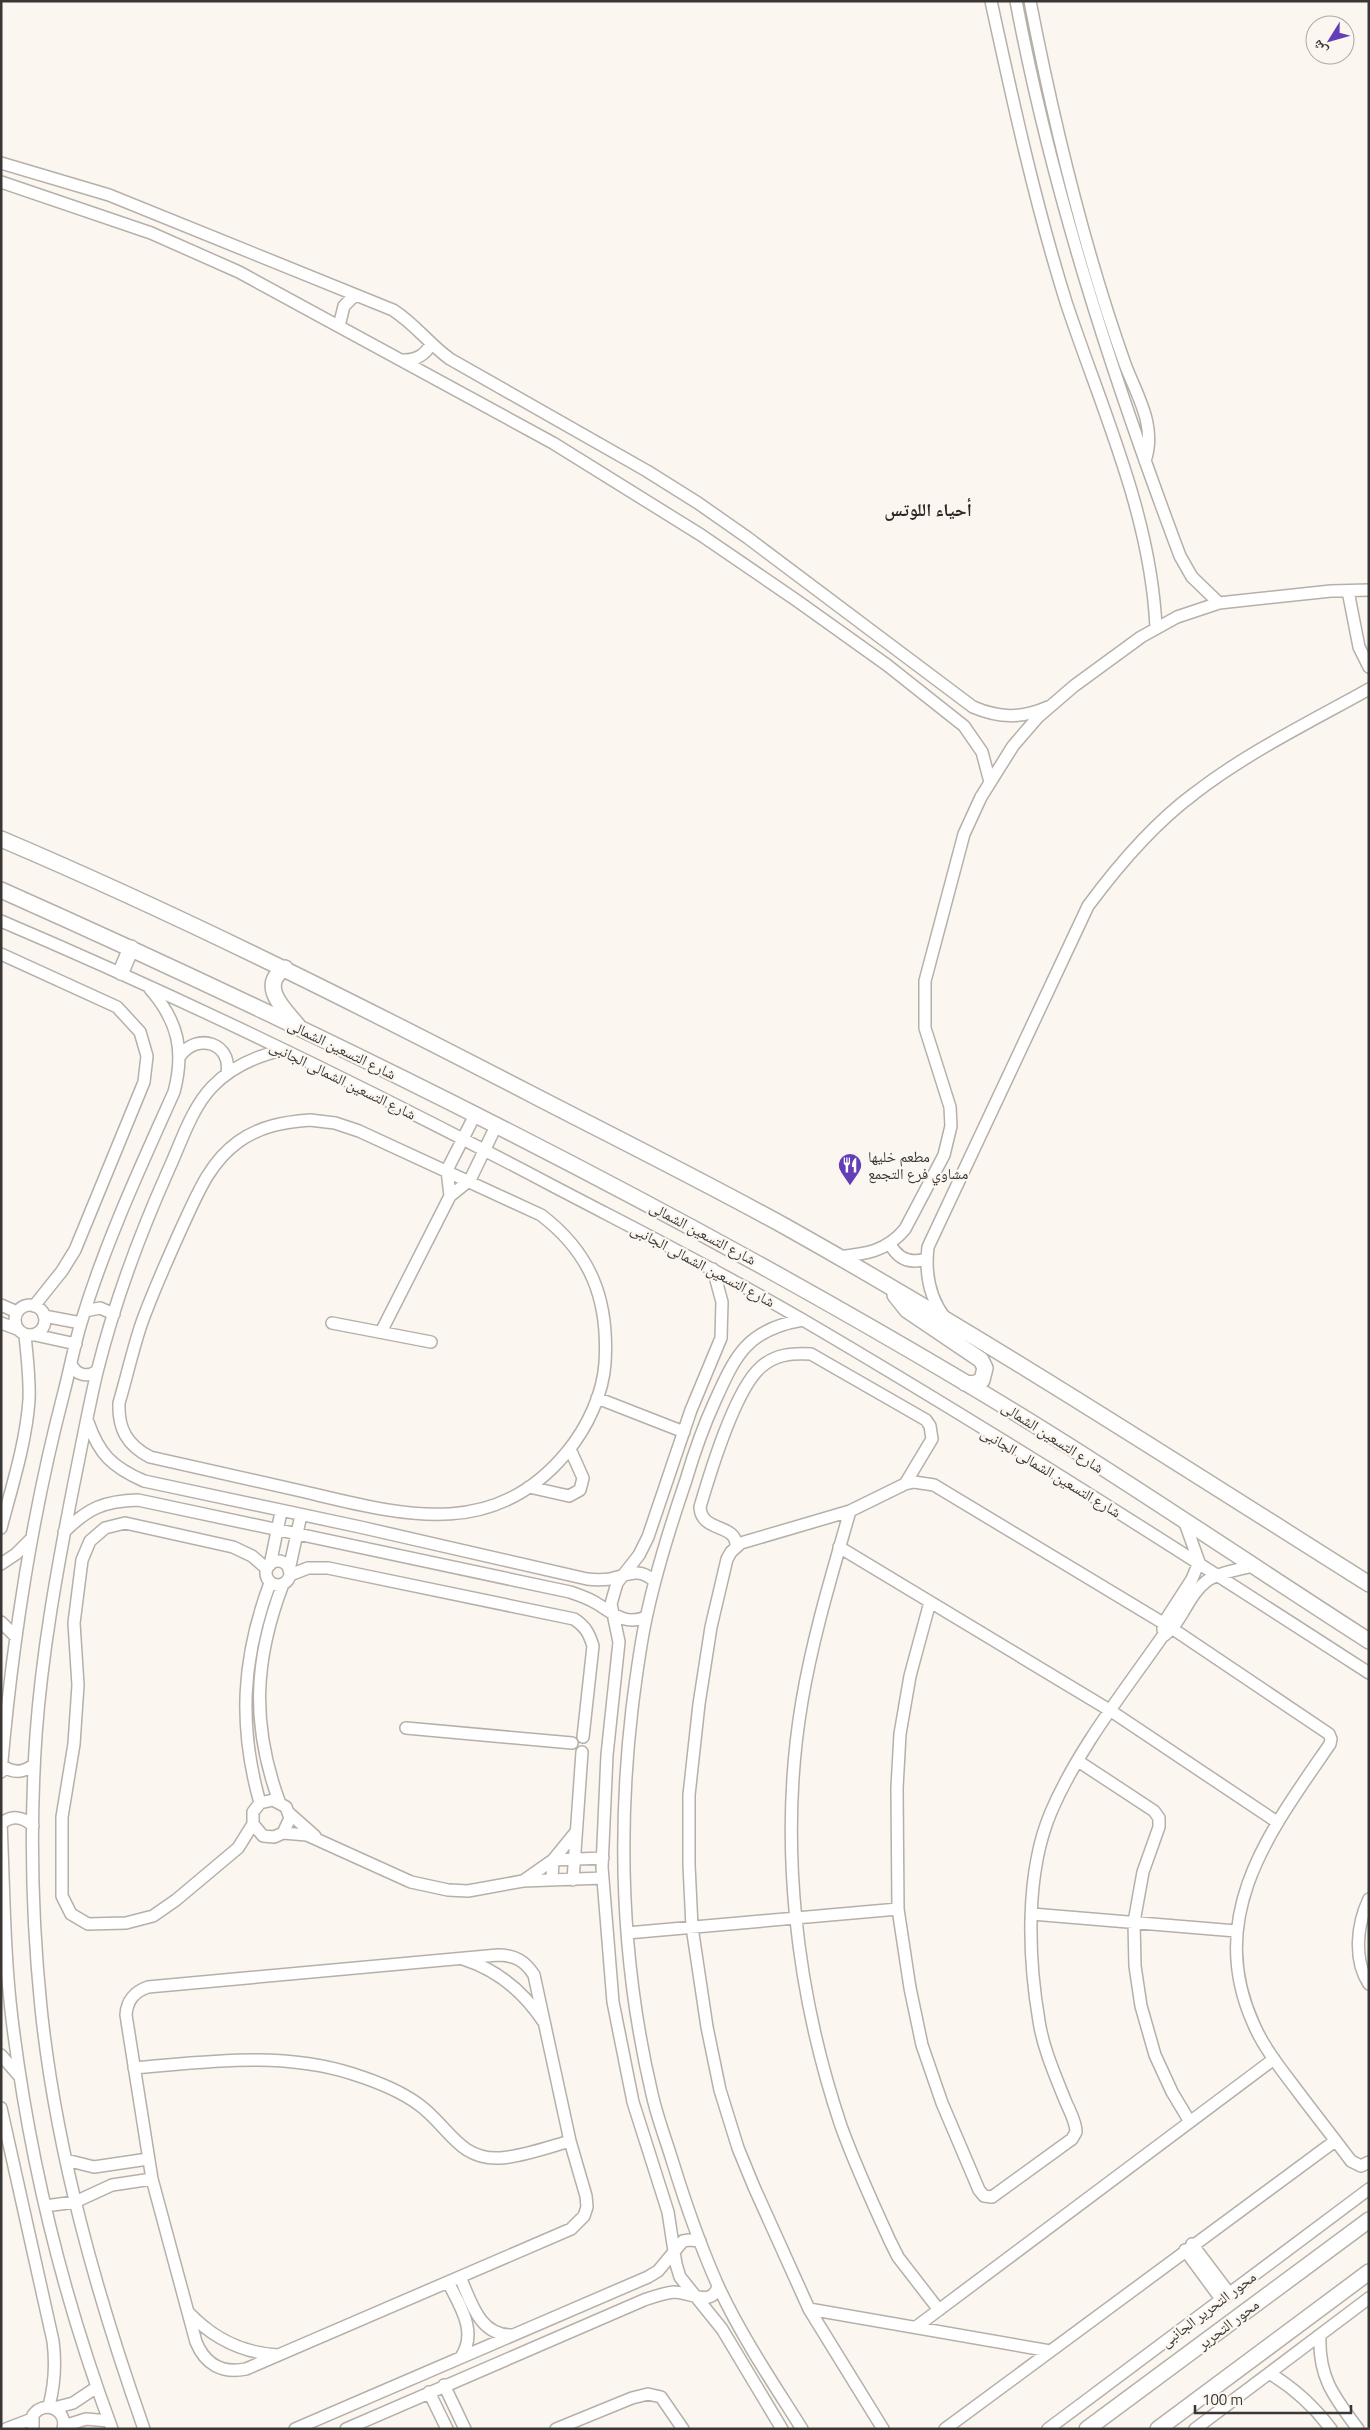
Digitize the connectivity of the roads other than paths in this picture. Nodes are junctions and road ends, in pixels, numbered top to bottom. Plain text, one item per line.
1 (991, 1) edge
2 (1016, 1) edge
3 (1030, 1) edge
4 (1, 163) edge
5 (1, 182) edge
6 (354, 296) junction
7 (338, 326) junction
8 (431, 344) junction
9 (404, 360) junction
10 (1145, 461) junction
11 (1369, 590) edge
12 (1348, 591) junction
13 (1219, 603) junction
14 (1156, 628) junction
15 (1369, 666) edge
16 (1369, 690) edge
17 (1048, 707) junction
18 (990, 782) junction
19 (1, 839) edge
20 (1, 890) edge
21 (1, 921) edge
22 (131, 948) junction
23 (1, 954) edge
24 (284, 968) junction
25 (121, 972) junction
26 (146, 984) junction
27 (300, 1029) junction
28 (283, 1050) junction
29 (180, 1056) junction
30 (227, 1073) junction
31 (476, 1113) junction
32 (497, 1124) junction
33 (463, 1139) junction
34 (484, 1150) junction
35 (447, 1170) junction
36 (470, 1180) junction
37 (450, 1196) junction
38 (890, 1244) junction
39 (837, 1257) junction
40 (926, 1259) junction
41 (713, 1269) junction
42 (892, 1290) junction
43 (1, 1305) edge
44 (34, 1306) junction
45 (17, 1312) junction
46 (85, 1312) junction
47 (114, 1314) junction
48 (44, 1316) junction
49 (802, 1320) junction
50 (1, 1323) edge
51 (81, 1323) junction
52 (332, 1323) dead end
53 (949, 1323) junction
54 (381, 1332) junction
55 (26, 1333) junction
56 (431, 1342) dead end
57 (76, 1344) junction
58 (715, 1355) junction
59 (732, 1362) junction
60 (71, 1364) junction
61 (97, 1371) junction
62 (966, 1383) junction
63 (597, 1398) junction
64 (87, 1420) junction
65 (684, 1432) junction
66 (570, 1449) junction
67 (905, 1484) junction
68 (528, 1487) junction
69 (338, 1500) junction
70 (364, 1505) junction
71 (850, 1511) junction
72 (281, 1512) junction
73 (300, 1515) junction
74 (334, 1521) junction
75 (1185, 1523) junction
76 (360, 1526) junction
77 (1, 1528) edge
78 (278, 1530) junction
79 (64, 1532) junction
80 (297, 1534) junction
81 (30, 1540) junction
82 (736, 1546) junction
83 (839, 1547) junction
84 (1199, 1562) junction
85 (1, 1564) edge
86 (1252, 1566) junction
87 (268, 1567) junction
88 (623, 1575) junction
89 (1218, 1575) junction
90 (288, 1576) junction
91 (654, 1581) junction
92 (270, 1583) junction
93 (1369, 1584) edge
94 (930, 1602) junction
95 (613, 1615) junction
96 (646, 1616) junction
97 (1, 1622) edge
98 (1168, 1627) junction
99 (16, 1637) junction
100 (1369, 1641) edge
101 (1369, 1673) edge
102 (1111, 1711) junction
103 (406, 1728) dead end
104 (583, 1737) junction
105 (572, 1742) junction
106 (582, 1752) junction
107 (1078, 1760) junction
108 (34, 1764) junction
109 (2, 1765) edge
110 (1, 1772) edge
111 (279, 1802) junction
112 (260, 1803) junction
113 (289, 1813) junction
114 (1277, 1822) junction
115 (1, 1824) edge
116 (253, 1824) junction
117 (33, 1826) junction
118 (283, 1833) junction
119 (575, 1833) junction
120 (268, 1837) junction
121 (318, 1839) junction
122 (238, 1848) junction
123 (603, 1858) junction
124 (574, 1859) junction
125 (553, 1860) junction
126 (603, 1878) junction
127 (552, 1880) junction
128 (573, 1880) junction
129 (523, 1881) junction
130 (1369, 1899) edge
131 (898, 1909) junction
132 (1032, 1914) junction
133 (796, 1918) junction
134 (1134, 1922) junction
135 (692, 1927) junction
136 (1236, 1931) junction
137 (627, 1933) junction
138 (459, 1958) junction
139 (6, 1960) junction
140 (1, 1976) edge
141 (1369, 1984) edge
142 (546, 2026) junction
143 (1, 2056) edge
144 (1274, 2059) junction
145 (134, 2068) junction
146 (21, 2078) junction
147 (1, 2108) edge
148 (1190, 2122) junction
149 (570, 2141) junction
150 (1335, 2141) junction
151 (148, 2159) junction
152 (66, 2160) junction
153 (131, 2162) junction
154 (1369, 2162) edge
155 (152, 2178) junction
156 (134, 2181) junction
157 (1369, 2189) edge
158 (75, 2202) junction
159 (45, 2206) junction
160 (1369, 2220) edge
161 (700, 2242) junction
162 (1189, 2247) junction
163 (675, 2250) junction
164 (1369, 2272) edge
165 (460, 2277) junction
166 (448, 2282) junction
167 (718, 2286) junction
168 (1225, 2296) junction
169 (699, 2297) junction
170 (1369, 2298) edge
171 (809, 2309) junction
172 (939, 2310) junction
173 (188, 2312) junction
174 (916, 2327) junction
175 (513, 2335) junction
176 (1320, 2335) junction
177 (1050, 2351) junction
178 (280, 2355) junction
179 (461, 2357) junction
180 (1268, 2373) junction
181 (444, 2385) junction
182 (97, 2387) junction
183 (429, 2392) junction
184 (51, 2407) junction
185 (32, 2424) edge
186 (111, 2425) edge
187 (63, 2428) edge
188 (6, 2429) edge
189 (144, 2429) edge
190 (295, 2429) edge
191 (346, 2429) edge
192 (447, 2429) edge
193 (465, 2429) edge
194 (556, 2429) edge
195 (683, 2429) edge
196 (782, 2429) edge
197 (802, 2429) edge
198 (883, 2429) edge
199 (945, 2429) edge
200 (1048, 2429) edge
201 (1087, 2429) edge
202 (1158, 2429) edge
203 (1195, 2429) edge
204 (1331, 2429) edge
205 (1358, 2429) edge

1 - 14 street
2 - 10 street
3 - 10 street
4 - 6 street
5 - 7 street
6 - 7 street
6 - 8 street
7 - 9 street
8 - 9 street
8 - 17 street
9 - 18 street
10 - 13 street
11 - 12 street
12 - 13 street
12 - 15 street
13 - 14 street
14 - 17 street
16 - 40 street
17 - 18 street
18 - 38 street
19 - 24 main road
20 - 22 main road, شارع التسعين الشمالى
21 - 25 street, شارع التسعين الشمالى الجانبى
22 - 25 main road
22 - 27 main road, شارع التسعين الشمالى
23 - 44 street
24 - 27 main road
24 - 39 main road
25 - 26 street, شارع التسعين الشمالى الجانبى
26 - 28 street, شارع التسعين الشمالى الجانبى
26 - 29 street
27 - 31 main road, شارع التسعين الشمالى
28 - 30 street
28 - 33 street, شارع التسعين الشمالى الجانبى
29 - 30 street
29 - 46 street
30 - 47 street
31 - 32 main road, شارع التسعين الشمالى
31 - 33 street
32 - 34 street
32 - 62 main road, شارع التسعين الشمالى
33 - 34 street, شارع التسعين الشمالى الجانبى
33 - 35 street
34 - 36 street
34 - 41 street, شارع التسعين الشمالى الجانبى
35 - 36 street
35 - 37 street
35 - 69 street
36 - 37 street
36 - 63 street
37 - 54 street
38 - 39 street
38 - 40 street
39 - 42 main road
40 - 53 street
41 - 49 street, شارع التسعين الشمالى الجانبى
41 - 58 street
42 - 53 main road
42 - 62 main road
43 - 45 street
44 - 45 street
44 - 48 street
45 - 55 street
46 - 47 street
46 - 51 street
47 - 61 street
48 - 51 street
48 - 55 street
49 - 59 street
49 - 84 street, شارع التسعين الشمالى الجانبى
50 - 55 street
51 - 57 street
52 - 54 street
53 - 93 main road
54 - 56 street
55 - 57 street
55 - 77 street
57 - 60 street
58 - 59 street
58 - 65 street
59 - 91 street
60 - 61 street
60 - 81 street
61 - 64 street
62 - 75 main road, شارع التسعين الشمالى
63 - 65 street
63 - 66 street
64 - 72 street
64 - 79 street
65 - 88 street
66 - 68 street
66 - 68 street
67 - 71 street
67 - 82 street
67 - 98 street
68 - 70 street
69 - 70 street
69 - 74 street
70 - 76 street
71 - 82 street
71 - 83 street
72 - 73 street
72 - 78 street
73 - 74 street
73 - 80 street
74 - 76 street
75 - 84 street
75 - 86 main road, شارع التسعين الشمالى
76 - 88 street
78 - 79 street
78 - 80 street
78 - 87 street
79 - 108 street
80 - 90 street
80 - 95 street
81 - 85 street
81 - 99 street
82 - 135 street
83 - 94 street
83 - 133 street
84 - 89 street, شارع التسعين الشمالى الجانبى
84 - 98 street
86 - 89 street
86 - 100 main road, شارع التسعين الشمالى
87 - 90 street
87 - 92 street
87 - 122 street
88 - 91 street
88 - 95 street
89 - 98 street
89 - 101 street, شارع التسعين الشمالى الجانبى
90 - 92 street
90 - 104 street
90 - 111 street
91 - 96 street
92 - 112 street
94 - 102 street
94 - 131 street
95 - 96 street
95 - 123 street
96 - 137 street
97 - 99 street
98 - 102 street
98 - 114 street
99 - 109 street
102 - 107 street
102 - 114 street
103 - 105 street
104 - 105 street
104 - 106 street
105 - 106 street
106 - 119 street
107 - 132 street
107 - 134 street
108 - 109 street
108 - 117 street
109 - 110 street
111 - 112 street
111 - 113 street
112 - 116 street
113 - 118 street
113 - 121 street
114 - 136 street
115 - 117 street
115 - 139 street
116 - 120 street
116 - 122 street
117 - 152 street
118 - 120 street
118 - 121 street
119 - 124 street
119 - 125 street
120 - 122 street
121 - 129 street
123 - 124 street
123 - 126 street
124 - 125 street
124 - 128 street
125 - 127 street
125 - 129 street
126 - 128 street
126 - 163 street
127 - 128 street
127 - 129 street
130 - 141 street
131 - 132 street
131 - 133 street
132 - 134 street
133 - 135 street
133 - 172 street
134 - 136 street
134 - 148 street
135 - 137 street
135 - 171 street
136 - 144 street
137 - 161 street
138 - 142 street
138 - 142 street
138 - 145 street
139 - 140 street
139 - 146 street
142 - 149 street
143 - 146 street
144 - 148 street
144 - 150 street
145 - 149 street
145 - 151 street
146 - 159 street
147 - 184 street
148 - 172 street
149 - 165 street
150 - 154 street
150 - 162 street
151 - 153 street
151 - 155 street
152 - 153 street
152 - 158 street
153 - 156 street
155 - 156 street
155 - 173 street
156 - 158 street
157 - 168 street, محور التحرير الجانبى
158 - 159 street
158 - 189 street
159 - 182 street
160 - 201 main road, محور التحرير
161 - 163 street
161 - 167 street
162 - 168 street
162 - 177 street
163 - 169 street
163 - 175 street
164 - 202 main road
165 - 166 street
165 - 175 street
166 - 178 street
166 - 179 street
167 - 169 street
167 - 197 street
168 - 200 street, محور التحرير الجانبى
169 - 181 street
169 - 196 street
170 - 176 street
171 - 174 street
171 - 198 street
172 - 174 street
173 - 178 street
173 - 178 street
174 - 177 street
175 - 179 street
176 - 180 street
176 - 205 street
177 - 199 street
179 - 190 street
180 - 203 street
180 - 204 street
181 - 183 street
181 - 193 street
182 - 184 street
182 - 186 street
183 - 191 street
183 - 192 street
184 - 185 street
184 - 187 street
185 - 188 street
186 - 187 street
194 - 195 street

